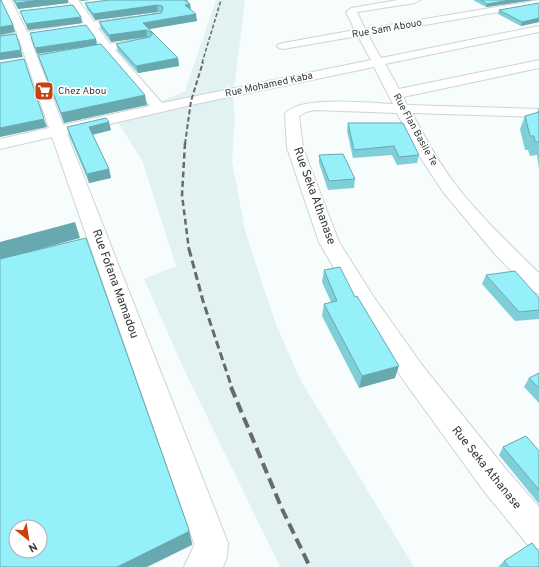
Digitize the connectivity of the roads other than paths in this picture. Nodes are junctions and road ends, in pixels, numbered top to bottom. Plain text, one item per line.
1 (415, 0) edge
2 (539, 2) edge
3 (79, 4) edge
4 (478, 4) dead end
5 (64, 8) edge
6 (14, 9) edge
7 (490, 11) junction
8 (503, 18) edge
9 (136, 19) edge
10 (93, 25) junction
11 (515, 25) edge
12 (533, 30) edge
13 (361, 33) junction
14 (24, 35) junction
15 (539, 38) edge
16 (0, 39) edge
17 (147, 41) edge
18 (283, 46) dead end
19 (107, 48) junction
20 (62, 56) edge
21 (376, 63) junction
22 (539, 64) edge
23 (400, 102) junction
24 (160, 109) junction
25 (539, 113) edge
26 (58, 132) junction
27 (0, 144) edge
28 (539, 286) edge
29 (539, 532) edge
30 (201, 567) edge

1 - 13 street, Rue Flan Basile Te
2 - 7 street, Rue Sam Abouo
3 - 5 street
3 - 10 street
4 - 7 street
6 - 14 street, Rue Fofana Mamadou
7 - 8 street
7 - 13 street, Rue Sam Abouo
9 - 10 street
10 - 14 street
10 - 19 street
11 - 12 street
12 - 15 street
12 - 21 street, Rue Mohamed Kaba
13 - 18 street, Rue Sam Abouo
13 - 21 street, Rue Flan Basile Te
14 - 16 street
14 - 26 street, Rue Fofana Mamadou
17 - 19 street
19 - 20 street
19 - 24 street
21 - 23 street, Rue Flan Basile Te
21 - 24 street, Rue Mohamed Kaba
22 - 23 street
23 - 25 street, Rue Seka Athanase
23 - 28 street, Rue Flan Basile Te
23 - 29 street, Rue Seka Athanase
24 - 26 street, Rue Mohamed Kaba
26 - 27 street, Rue Mohamed Kaba
26 - 30 street, Rue Fofana Mamadou

